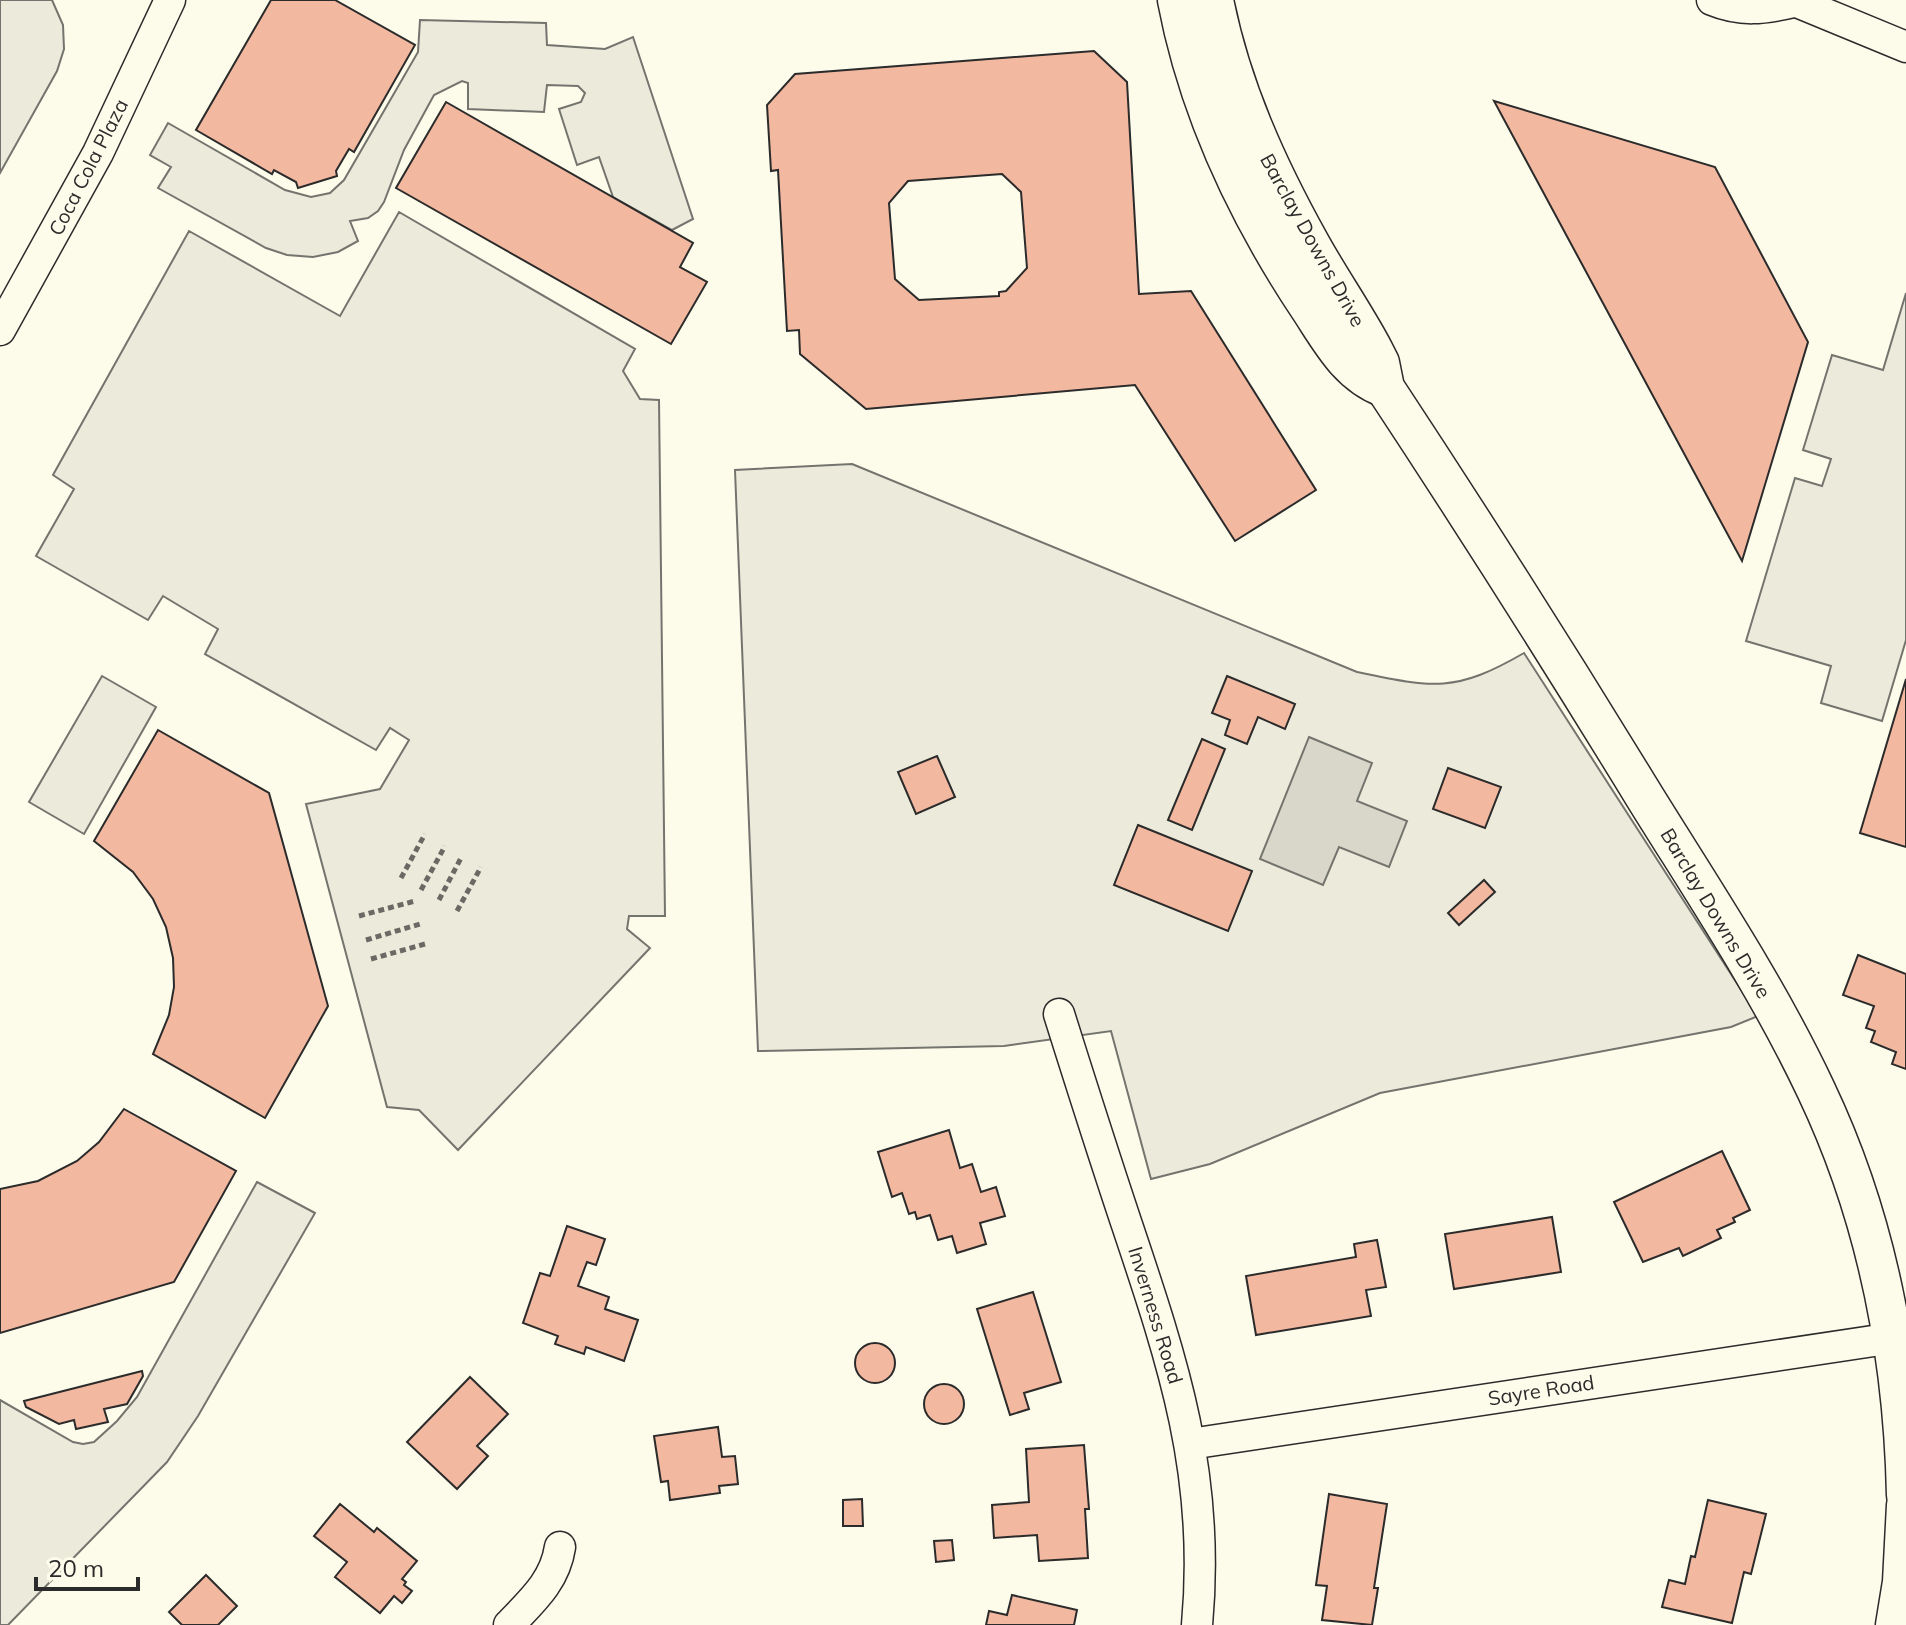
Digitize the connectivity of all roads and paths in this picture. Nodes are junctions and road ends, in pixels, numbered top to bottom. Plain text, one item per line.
1 (170, 0) edge
2 (1177, 0) edge
3 (1214, 0) edge
4 (1712, 0) edge
5 (1793, 1) edge
6 (1906, 47) edge
7 (0, 330) edge
8 (1385, 388) junction
9 (425, 834) dead end
10 (445, 846) dead end
11 (462, 856) dead end
12 (481, 867) dead end
13 (401, 878) dead end
14 (421, 890) dead end
15 (439, 900) dead end
16 (415, 901) dead end
17 (457, 911) dead end
18 (359, 916) dead end
19 (420, 924) dead end
20 (366, 940) dead end
21 (425, 944) dead end
22 (371, 959) dead end
23 (1059, 1014) dead end
24 (1899, 1337) edge
25 (1190, 1444) junction
26 (1906, 1495) edge
27 (1906, 1505) edge
28 (560, 1547) dead end
29 (509, 1625) edge
30 (1197, 1625) edge
31 (1895, 1625) edge

1 - 7 street, Coca Cola Plaza
2 - 8 street, Barclay Downs Drive
3 - 8 street, Barclay Downs Drive
4 - 5 street
5 - 6 street
8 - 24 street, Barclay Downs Drive
9 - 13 path
10 - 14 path
11 - 15 path
12 - 17 path
16 - 18 path
19 - 20 path
21 - 22 path
23 - 25 street, Inverness Road
24 - 25 street, Sayre Road
24 - 26 street, Barclay Downs Drive
25 - 30 street, Inverness Road
27 - 31 street
28 - 29 street

